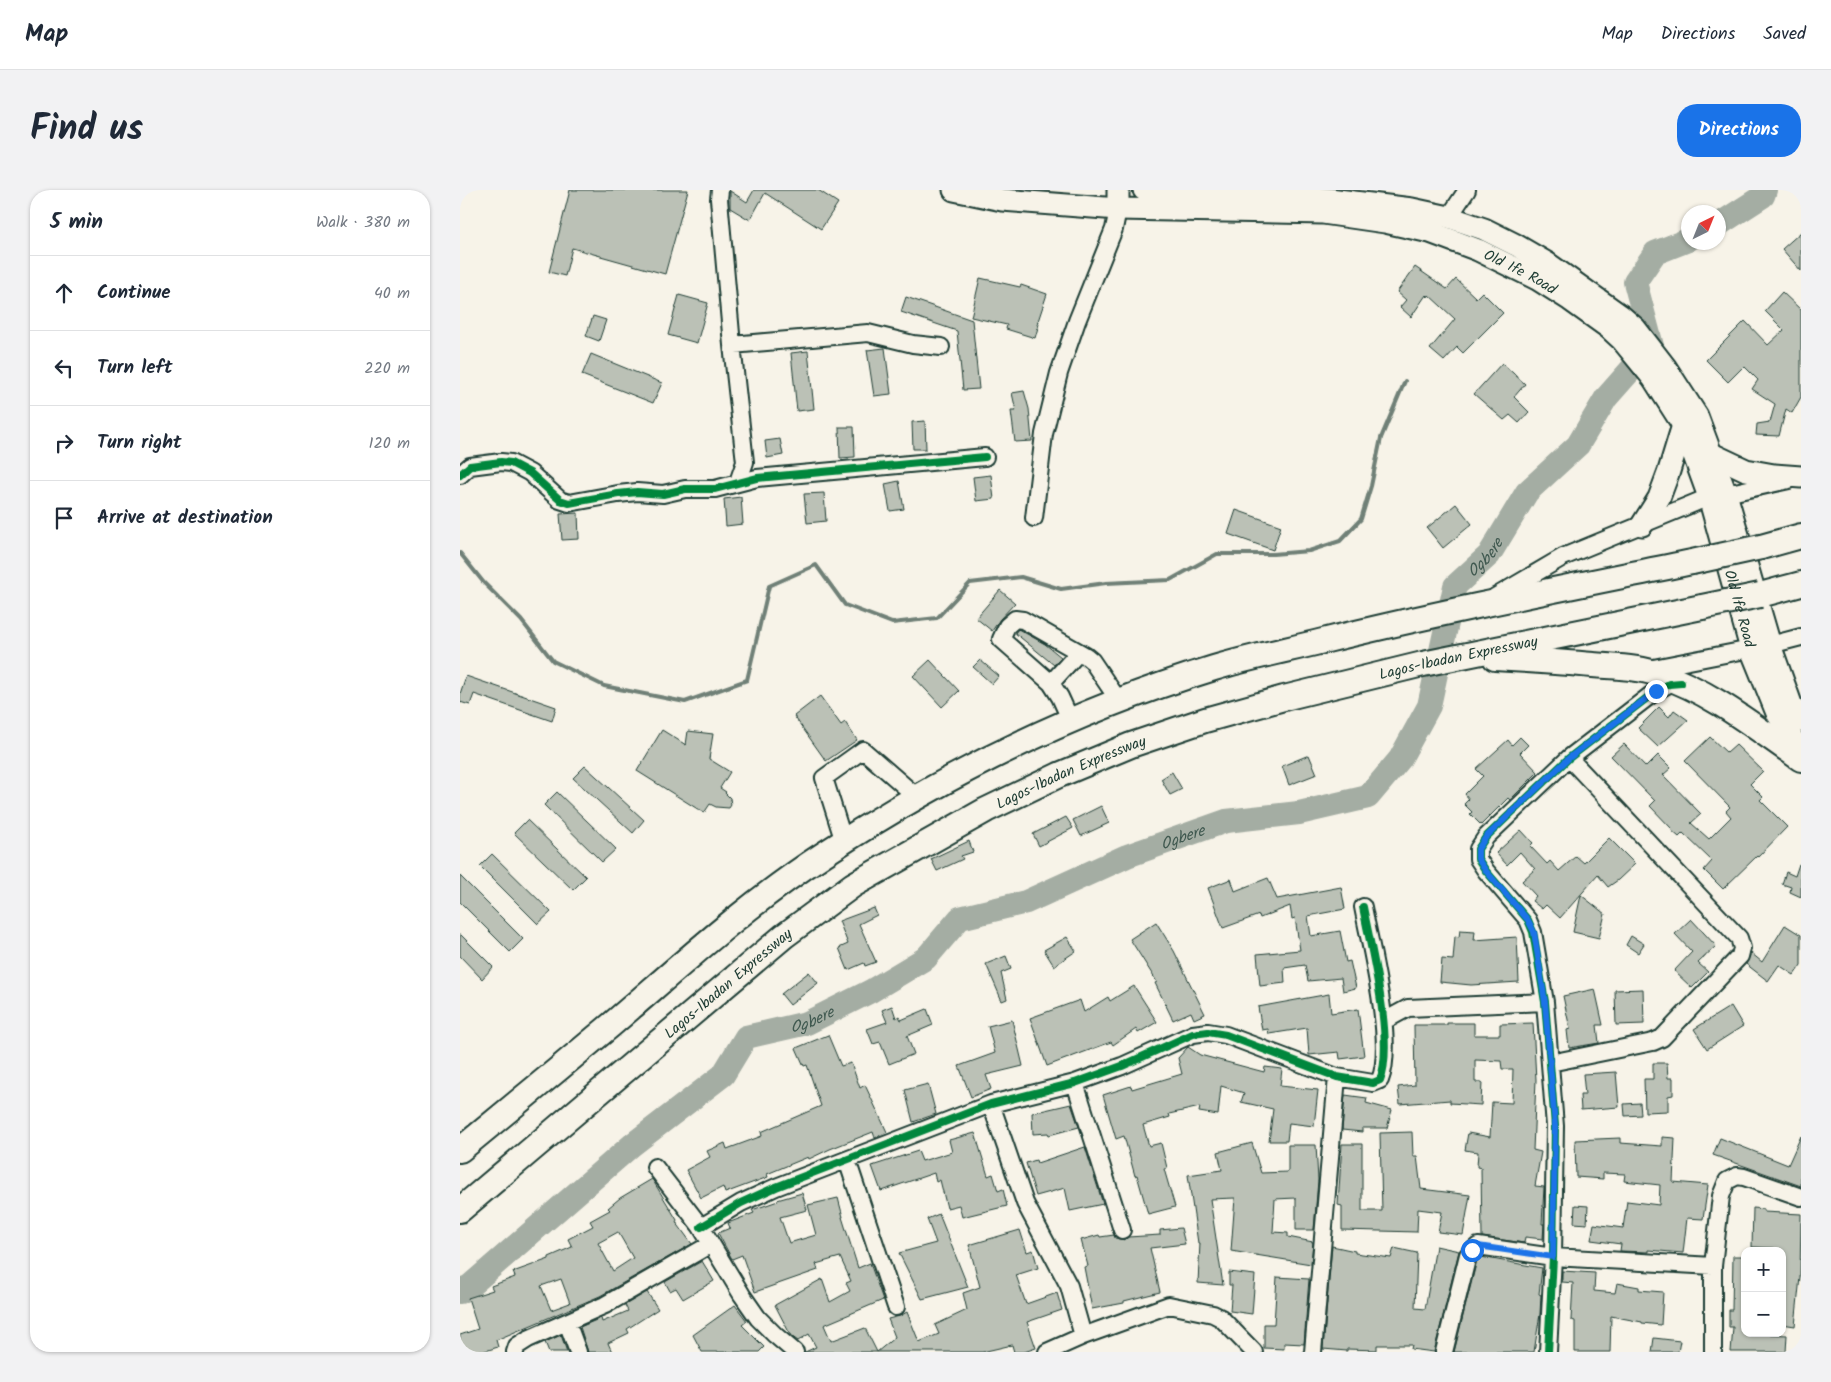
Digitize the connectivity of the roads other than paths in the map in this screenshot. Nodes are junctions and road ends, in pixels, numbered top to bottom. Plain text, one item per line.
1 (720, 190) edge
2 (954, 190) edge
3 (1144, 190) edge
4 (1151, 190) edge
5 (1467, 190) edge
6 (1118, 200) edge
7 (1449, 217) junction
8 (1629, 334) junction
9 (732, 345) junction
10 (941, 347) dead end
11 (1660, 373) junction
12 (1683, 425) junction
13 (1712, 454) junction
14 (985, 457) dead end
15 (745, 462) junction
16 (460, 475) edge
17 (1801, 477) edge
18 (757, 478) junction
19 (738, 482) junction
20 (1718, 495) junction
21 (1034, 518) dead end
22 (1642, 525) junction
23 (1801, 536) edge
24 (1801, 584) edge
25 (1480, 606) junction
26 (1801, 636) edge
27 (1760, 647) junction
28 (1079, 652) junction
29 (1461, 657) junction
30 (1644, 670) junction
31 (1051, 683) junction
32 (1681, 683) junction
33 (1119, 701) junction
34 (1071, 721) junction
35 (1801, 721) edge
36 (1801, 753) edge
37 (1569, 758) junction
38 (1801, 759) edge
39 (917, 797) junction
40 (844, 842) junction
41 (1364, 907) dead end
42 (1545, 1002) junction
43 (1384, 1021) junction
44 (1550, 1062) junction
45 (1337, 1077) junction
46 (1075, 1083) junction
47 (991, 1104) junction
48 (460, 1150) edge
49 (847, 1160) junction
50 (654, 1166) dead end
51 (1801, 1197) edge
52 (460, 1210) edge
53 (701, 1228) junction
54 (1122, 1230) dead end
55 (711, 1244) junction
56 (1553, 1257) junction
57 (1713, 1266) junction
58 (896, 1307) dead end
59 (567, 1322) junction
60 (1083, 1336) junction
61 (515, 1352) edge
62 (578, 1352) edge
63 (795, 1352) edge
64 (1047, 1352) edge
65 (1254, 1352) edge
66 (1313, 1352) edge
67 (1444, 1352) edge
68 (1548, 1352) edge
69 (1713, 1352) edge

1 - 9 street
2 - 6 main road, Old Ife Road
3 - 4 main road, Old Ife Road
4 - 7 main road, Old Ife Road
5 - 7 street
6 - 8 main road, Old Ife Road
6 - 21 street
7 - 8 main road, Old Ife Road
8 - 11 main road, Old Ife Road
9 - 10 street
9 - 15 street
11 - 12 main road, Old Ife Road
11 - 13 main road, Old Ife Road
12 - 20 main road, Old Ife Road
12 - 22 main road
13 - 17 main road
13 - 20 main road, Old Ife Road
14 - 18 street
15 - 18 street
15 - 19 street
16 - 19 street
17 - 20 street
18 - 19 street
20 - 22 street
20 - 27 main road, Old Ife Road
22 - 25 street
23 - 25 highway, bridge
24 - 29 highway, Lagos-Ibadan Expressway, bridge
25 - 33 highway
26 - 27 street
27 - 30 street
27 - 35 main road, Old Ife Road
27 - 36 main road, Old Ife Road
28 - 31 street
28 - 31 street
28 - 33 street
29 - 30 highway
29 - 52 highway, Lagos-Ibadan Expressway
30 - 32 highway
31 - 34 street
32 - 37 street
32 - 38 highway
33 - 34 highway
34 - 39 highway
37 - 42 street
37 - 44 street
39 - 40 highway
39 - 40 street
40 - 48 highway
41 - 43 street
42 - 43 street
42 - 44 street
43 - 45 street
44 - 56 street
45 - 46 street
45 - 66 street
46 - 47 street
46 - 54 street
47 - 49 street
47 - 60 street
49 - 53 street
49 - 58 street
50 - 53 street
51 - 57 street
53 - 55 street
55 - 59 street
55 - 63 street
56 - 57 street
56 - 67 street
56 - 68 street
57 - 69 street
59 - 61 street
59 - 62 street
60 - 64 street
60 - 65 street

